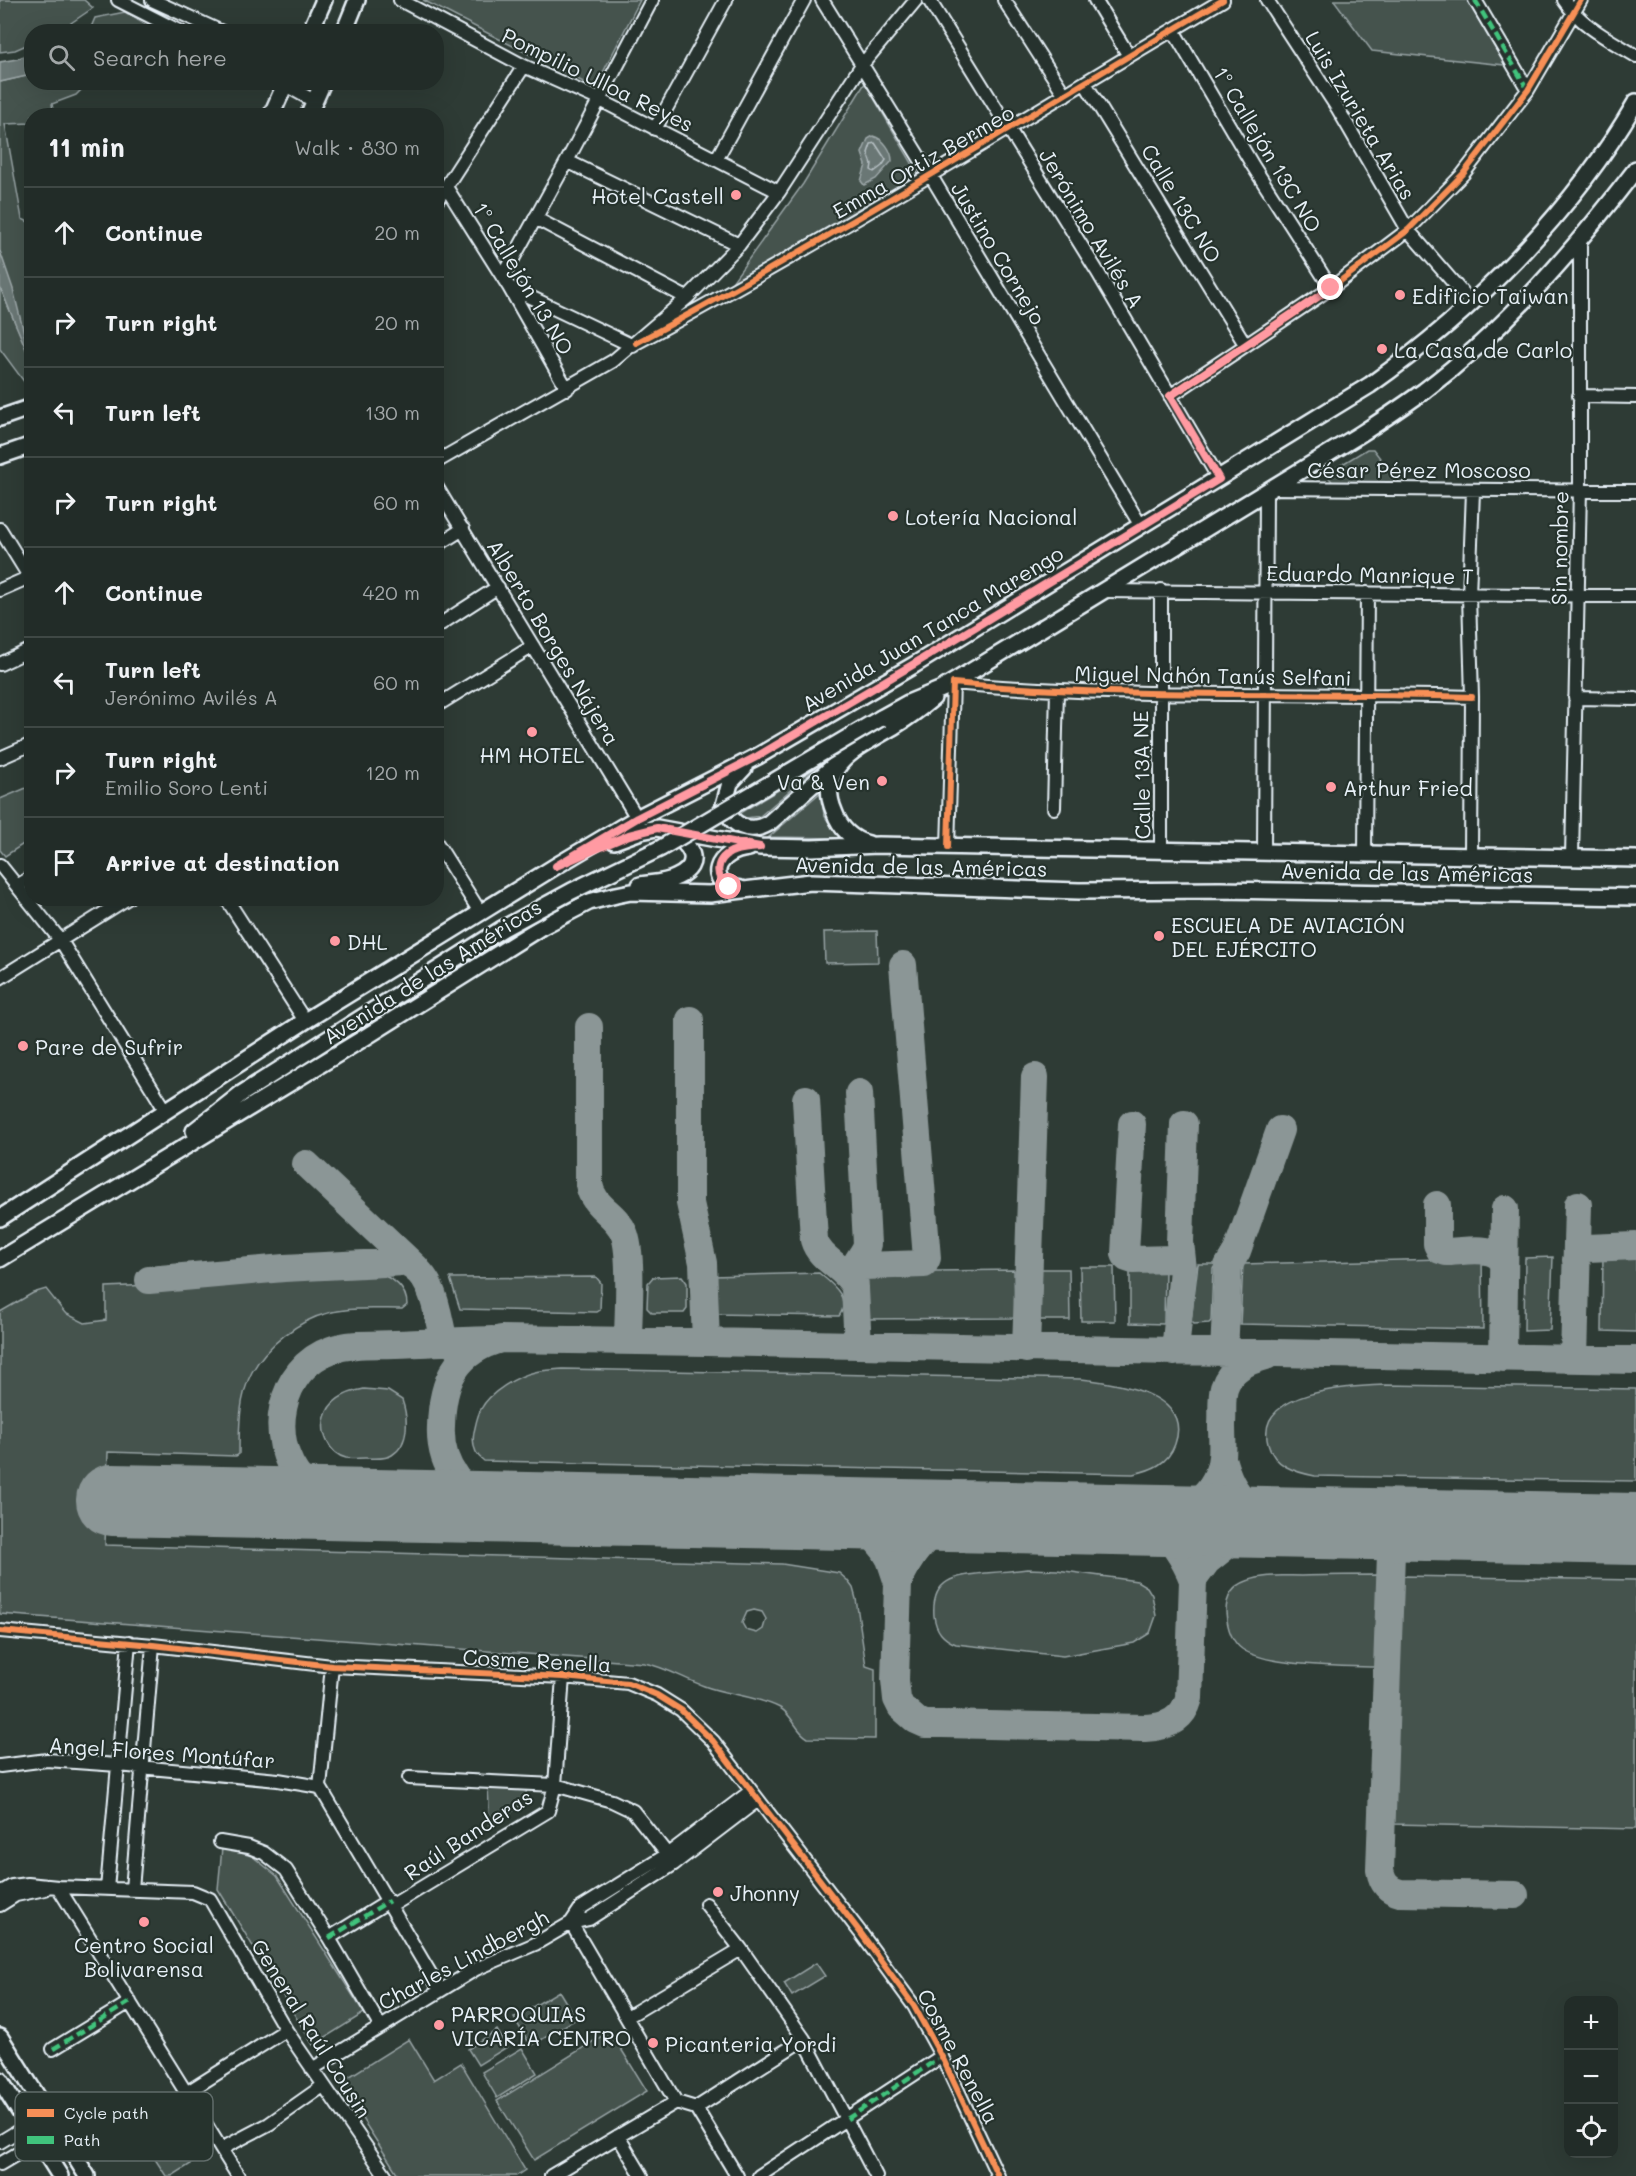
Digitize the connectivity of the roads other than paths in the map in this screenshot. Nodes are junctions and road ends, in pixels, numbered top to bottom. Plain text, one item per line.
1 (118, 0) edge
2 (324, 0) edge
3 (357, 0) edge
4 (400, 0) edge
5 (652, 0) edge
6 (726, 0) edge
7 (804, 0) edge
8 (822, 0) edge
9 (916, 0) edge
10 (928, 0) edge
11 (1004, 0) edge
12 (1095, 0) edge
13 (1223, 0) edge
14 (1268, 0) edge
15 (1475, 0) edge
16 (1564, 0) edge
17 (1581, 0) edge
18 (158, 1) edge
19 (144, 13) junction
20 (1573, 15) junction
21 (157, 20) junction
22 (165, 24) edge
23 (205, 24) edge
24 (314, 24) edge
25 (347, 24) edge
26 (1173, 30) junction
27 (1129, 56) junction
28 (1636, 56) edge
29 (524, 66) junction
30 (861, 66) junction
31 (1085, 82) junction
32 (281, 90) edge
33 (296, 90) edge
34 (319, 90) edge
35 (1528, 90) junction
36 (1065, 95) junction
37 (600, 100) junction
38 (314, 101) junction
39 (1636, 102) edge
40 (274, 108) edge
41 (311, 108) edge
42 (655, 129) junction
43 (1009, 130) junction
44 (716, 160) junction
45 (567, 161) junction
46 (1635, 171) edge
47 (931, 176) junction
48 (446, 187) junction
49 (444, 190) edge
50 (779, 192) junction
51 (535, 218) junction
52 (1408, 230) junction
53 (1580, 240) junction
54 (739, 245) junction
55 (506, 282) junction
56 (1331, 288) junction
57 (687, 298) junction
58 (1472, 303) junction
59 (1245, 344) junction
60 (634, 345) junction
61 (567, 389) junction
62 (1170, 396) junction
63 (1579, 396) junction
64 (1636, 397) edge
65 (24, 410) edge
66 (0, 418) edge
67 (24, 448) edge
68 (0, 456) edge
69 (444, 458) edge
70 (1219, 479) junction
71 (1580, 489) junction
72 (1270, 490) junction
73 (1473, 491) junction
74 (1636, 491) edge
75 (444, 499) edge
76 (1141, 526) junction
77 (0, 529) edge
78 (463, 529) junction
79 (444, 541) edge
80 (24, 567) edge
81 (24, 581) edge
82 (498, 587) junction
83 (0, 590) edge
84 (1161, 590) junction
85 (1104, 591) junction
86 (1266, 592) junction
87 (1367, 593) junction
88 (1577, 594) junction
89 (1469, 596) junction
90 (1636, 596) edge
91 (444, 622) edge
92 (533, 646) junction
93 (24, 653) edge
94 (0, 664) edge
95 (948, 686) junction
96 (1057, 690) junction
97 (1160, 693) junction
98 (1367, 693) junction
99 (1264, 695) junction
100 (1473, 697) junction
101 (1575, 698) junction
102 (1636, 699) edge
103 (444, 701) edge
104 (24, 748) edge
105 (849, 754) junction
106 (758, 756) junction
107 (0, 758) edge
108 (1054, 808) dead end
109 (639, 824) junction
110 (878, 845) junction
111 (760, 847) junction
112 (948, 847) junction
113 (1161, 851) junction
114 (1264, 852) junction
115 (1365, 854) junction
116 (444, 855) edge
117 (1471, 855) junction
118 (1572, 857) junction
119 (1636, 859) edge
120 (0, 865) edge
121 (24, 882) edge
122 (17, 886) junction
123 (742, 890) junction
124 (24, 895) edge
125 (1636, 897) edge
126 (589, 902) junction
127 (33, 906) edge
128 (116, 906) edge
129 (231, 906) edge
130 (480, 912) junction
131 (61, 941) junction
132 (0, 978) edge
133 (444, 988) junction
134 (388, 1001) junction
135 (305, 1021) junction
136 (166, 1111) junction
137 (140, 1174) junction
138 (0, 1218) edge
139 (2, 1258) edge
140 (0, 1632) edge
141 (129, 1642) junction
142 (153, 1645) junction
143 (332, 1666) junction
144 (563, 1677) junction
145 (118, 1765) junction
146 (0, 1767) edge
147 (142, 1767) junction
148 (409, 1778) dead end
149 (555, 1785) junction
150 (320, 1787) junction
151 (754, 1795) junction
152 (220, 1842) dead end
153 (671, 1859) junction
154 (58, 1887) junction
155 (107, 1888) junction
156 (132, 1889) junction
157 (0, 1893) edge
158 (390, 1903) junction
159 (706, 1904) dead end
160 (0, 1905) edge
161 (571, 1923) junction
162 (329, 1938) junction
163 (741, 1949) junction
164 (440, 1990) junction
165 (130, 2002) junction
166 (627, 2017) junction
167 (380, 2026) junction
168 (286, 2030) junction
169 (0, 2037) edge
170 (804, 2039) junction
171 (53, 2049) dead end
172 (942, 2056) junction
173 (312, 2069) junction
174 (0, 2080) edge
175 (323, 2086) junction
176 (34, 2092) edge
177 (185, 2092) edge
178 (188, 2092) edge
179 (676, 2102) junction
180 (15, 2104) edge
181 (696, 2108) junction
182 (847, 2119) junction
183 (15, 2133) edge
184 (213, 2136) edge
185 (618, 2136) junction
186 (0, 2142) edge
187 (221, 2149) junction
188 (15, 2155) edge
189 (51, 2161) edge
190 (78, 2161) edge
191 (0, 2164) edge
192 (60, 2176) edge
193 (87, 2176) edge
194 (238, 2176) edge
195 (386, 2176) edge
196 (551, 2176) edge
197 (642, 2176) edge
198 (737, 2176) edge
199 (759, 2176) edge
200 (876, 2176) edge
201 (998, 2176) edge

1 - 19 street
2 - 24 main road
3 - 25 main road
4 - 29 street, Pompilio Ulloa Reyes
5 - 37 street
6 - 42 street
7 - 44 street
8 - 30 street, Justino Cornejo
9 - 30 street
10 - 43 street, Jerónimo Avilés A
11 - 36 street
12 - 27 street
13 - 26 street, Emma Ortiz Bermeo
14 - 52 street, Luis Izurieta Arias
15 - 35 street
16 - 20 street
17 - 20 street
18 - 19 street
18 - 21 street
18 - 23 street
19 - 21 street
20 - 28 street
20 - 35 street
21 - 22 street
26 - 27 street, Emma Ortiz Bermeo
26 - 56 street, 1º Callejón 13C NO
27 - 31 street, Emma Ortiz Bermeo
29 - 37 street, Pompilio Ulloa Reyes
29 - 48 street
30 - 47 street, Justino Cornejo
30 - 50 street
31 - 36 street, Emma Ortiz Bermeo
31 - 59 street, Calle 13C NO
32 - 40 main road
33 - 38 street
34 - 38 main road
35 - 52 street
36 - 43 street, Emma Ortiz Bermeo
37 - 42 street, Pompilio Ulloa Reyes
37 - 45 street
38 - 41 main road
39 - 58 main road, Avenida Juan Tanca Marengo
42 - 44 street, Pompilio Ulloa Reyes
43 - 47 street, Emma Ortiz Bermeo
43 - 62 street, Jerónimo Avilés A
44 - 50 street, Pompilio Ulloa Reyes
45 - 51 street
45 - 54 street
46 - 53 main road
47 - 60 street, Emma Ortiz Bermeo
47 - 76 street, Justino Cornejo
48 - 49 street
48 - 55 street, 1º Callejón 13 NO
50 - 54 street
51 - 55 street
51 - 57 street
52 - 56 street
52 - 58 street, Luis Izurieta Arias
53 - 63 street, Sin nombre
53 - 72 main road
54 - 57 street
55 - 60 street
55 - 61 street, 1º Callejón 13 NO
56 - 59 street
57 - 60 street
58 - 70 main road, Avenida Juan Tanca Marengo
59 - 62 street
60 - 61 street
61 - 69 street
62 - 70 street, Jerónimo Avilés A
63 - 64 street
63 - 71 street, Sin nombre
65 - 66 main road
67 - 68 main road
70 - 76 main road, Avenida Juan Tanca Marengo
71 - 73 street, César Pérez Moscoso
71 - 74 street, César Pérez Moscoso
71 - 88 street, Sin nombre
72 - 73 street, César Pérez Moscoso
72 - 85 main road
72 - 86 street
73 - 89 street
75 - 78 street, Alberto Borges Nájera
76 - 106 main road, Avenida Juan Tanca Marengo
77 - 80 street
78 - 79 street
78 - 82 street, Alberto Borges Nájera
81 - 83 street
82 - 91 street
82 - 92 street, Alberto Borges Nájera
84 - 85 street, Eduardo Manrique T
84 - 86 street, Eduardo Manrique T
84 - 97 street, Calle 13A NE
85 - 95 main road
86 - 87 street, Eduardo Manrique T
86 - 99 street
87 - 89 street, Eduardo Manrique T
87 - 98 street
88 - 89 street, Eduardo Manrique T
88 - 90 street, Eduardo Manrique T
88 - 101 street, Sin nombre
89 - 100 street
92 - 103 street
92 - 109 street, Alberto Borges Nájera
93 - 94 street
95 - 96 street, Miguel Nahón Tanús Selfani
95 - 105 main road
95 - 112 street
95 - 134 main road, Avenida de las Américas, bridge
96 - 97 street, Miguel Nahón Tanús Selfani
96 - 108 street
97 - 99 street, Miguel Nahón Tanús Selfani
97 - 113 street, Calle 13A NE
98 - 99 street, Miguel Nahón Tanús Selfani
98 - 100 street, Miguel Nahón Tanús Selfani
98 - 115 street
99 - 114 street
100 - 117 street
101 - 102 street
101 - 118 street, Sin nombre
104 - 107 street
105 - 106 main road
105 - 110 main road
106 - 109 main road, Avenida Juan Tanca Marengo
109 - 111 main road, Avenida de las Américas
109 - 126 main road
109 - 130 main road, Avenida de las Américas
110 - 111 main road, Avenida de las Américas
110 - 112 main road, Avenida de las Américas
111 - 123 main road
112 - 113 main road, Avenida de las Américas
113 - 114 main road, Avenida de las Américas
114 - 115 main road, Avenida de las Américas
115 - 117 main road, Avenida de las Américas
116 - 130 street
117 - 118 main road, Avenida de las Américas
118 - 119 main road, Avenida de las Américas
120 - 122 street
121 - 122 street
122 - 124 street
123 - 125 main road, Avenida de las Américas
123 - 126 main road, Avenida de las Américas
126 - 133 main road, Avenida de las Américas
127 - 131 street
128 - 131 street
129 - 135 street
130 - 135 main road, Avenida de las Américas
131 - 132 street
131 - 136 street
133 - 134 main road
133 - 137 main road, Avenida de las Américas
134 - 137 main road, Avenida de las Américas
135 - 136 main road, Avenida de las Américas
136 - 138 main road, Avenida de las Américas
137 - 139 main road, Avenida de las Américas
140 - 141 street, Cosme Renella
141 - 142 street, Cosme Renella
141 - 145 street
142 - 143 street, Cosme Renella
142 - 147 street
143 - 144 street, Cosme Renella
143 - 150 street
144 - 149 street, Raúl Banderas
144 - 151 street, Cosme Renella
145 - 146 street, Angel Flores Montúfar
145 - 147 street, Angel Flores Montúfar
145 - 155 street
147 - 150 street, Angel Flores Montúfar
147 - 156 street
148 - 149 street
149 - 153 street
149 - 158 street, Raúl Banderas
150 - 158 street
151 - 153 street, Charles Lindbergh
151 - 172 street, Cosme Renella
152 - 162 street
153 - 161 street, Charles Lindbergh
154 - 155 street
154 - 157 street
154 - 160 street
154 - 165 street
155 - 156 street
156 - 168 street, General Raúl Cousin
158 - 162 street, Raúl Banderas
158 - 164 street
159 - 163 street
161 - 164 street, Charles Lindbergh
161 - 166 street
162 - 167 street
163 - 166 street
163 - 170 street
164 - 167 street, Charles Lindbergh
165 - 171 street
165 - 177 street
166 - 179 street
167 - 173 street, Charles Lindbergh
168 - 173 street, General Raúl Cousin
168 - 178 street
169 - 176 main road
170 - 181 street
170 - 182 street
172 - 182 street
172 - 201 street, Cosme Renella
173 - 175 street, General Raúl Cousin
174 - 180 main road
175 - 187 street
175 - 195 street, General Raúl Cousin
179 - 181 street
179 - 185 street
181 - 198 street
182 - 199 street
182 - 200 street
183 - 186 street
184 - 187 street
185 - 196 street
185 - 197 street
187 - 194 street
188 - 191 street
189 - 192 main road
190 - 193 main road

